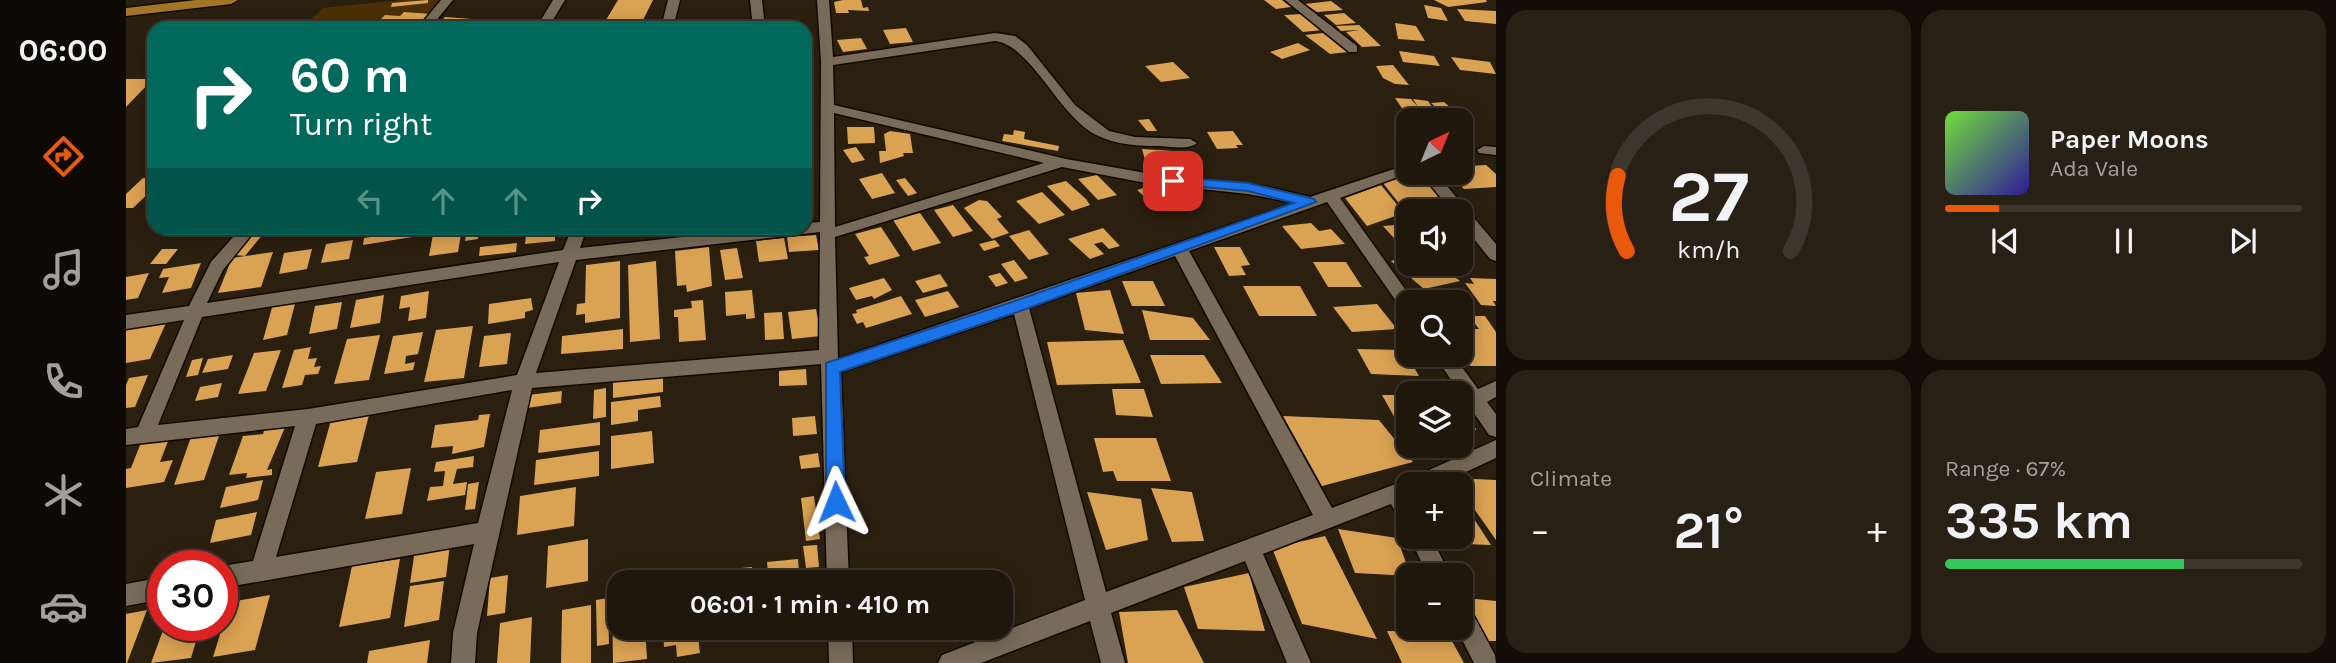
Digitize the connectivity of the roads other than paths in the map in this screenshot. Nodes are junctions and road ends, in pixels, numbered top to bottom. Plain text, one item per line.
1 (170, 0) edge
2 (232, 0) edge
3 (447, 0) edge
4 (559, 0) edge
5 (674, 0) edge
6 (756, 0) edge
7 (824, 0) edge
8 (1292, 0) edge
9 (126, 4) edge
10 (126, 12) edge
11 (430, 21) edge
12 (546, 21) edge
13 (669, 21) edge
14 (758, 21) edge
15 (1353, 49) dead end
16 (827, 62) junction
17 (827, 107) junction
18 (1189, 143) dead end
19 (1063, 162) junction
20 (1396, 172) edge
21 (1330, 195) junction
22 (1309, 202) junction
23 (1473, 227) edge
24 (829, 230) junction
25 (812, 232) edge
26 (243, 235) edge
27 (576, 235) edge
28 (777, 235) edge
29 (1179, 248) junction
30 (569, 255) junction
31 (1496, 255) edge
32 (1397, 290) edge
33 (1020, 305) junction
34 (194, 310) junction
35 (126, 322) edge
36 (830, 362) junction
37 (1451, 367) edge
38 (524, 381) junction
39 (1496, 389) edge
40 (1474, 399) junction
41 (308, 417) junction
42 (1496, 429) edge
43 (145, 434) junction
44 (126, 437) edge
45 (1496, 449) edge
46 (1445, 472) edge
47 (1396, 493) edge
48 (1326, 518) junction
49 (487, 532) junction
50 (1250, 548) junction
51 (261, 570) junction
52 (838, 570) edge
53 (238, 574) edge
54 (147, 591) edge
55 (126, 594) edge
56 (1097, 605) junction
57 (1473, 637) edge
58 (840, 640) edge
59 (960, 661) edge
60 (463, 663) edge
61 (841, 663) edge
62 (1113, 663) edge
63 (1299, 663) edge
64 (1487, 663) edge

1 - 9 main road
2 - 10 main road
3 - 11 street
4 - 12 street
5 - 13 street
6 - 14 street
7 - 16 street
8 - 15 street
16 - 17 street
16 - 18 street
17 - 19 street
17 - 24 street
19 - 22 street
19 - 24 street
20 - 21 street
21 - 22 street
21 - 32 street
22 - 29 street
23 - 31 street
24 - 25 street
24 - 36 street
26 - 34 street
27 - 30 street
28 - 30 street
29 - 33 street
29 - 48 street
30 - 34 street
30 - 38 street
33 - 36 street
33 - 56 street
34 - 35 street
34 - 43 street
36 - 38 street
36 - 52 street
37 - 40 street
38 - 41 street
38 - 49 street
39 - 40 street
40 - 42 street
41 - 43 street
41 - 51 street
43 - 44 street
45 - 46 street
47 - 48 street
48 - 50 street
49 - 51 street
49 - 60 street
50 - 56 street
50 - 63 street
51 - 53 street
54 - 55 street
56 - 59 street
56 - 62 street
57 - 64 street
58 - 61 street

